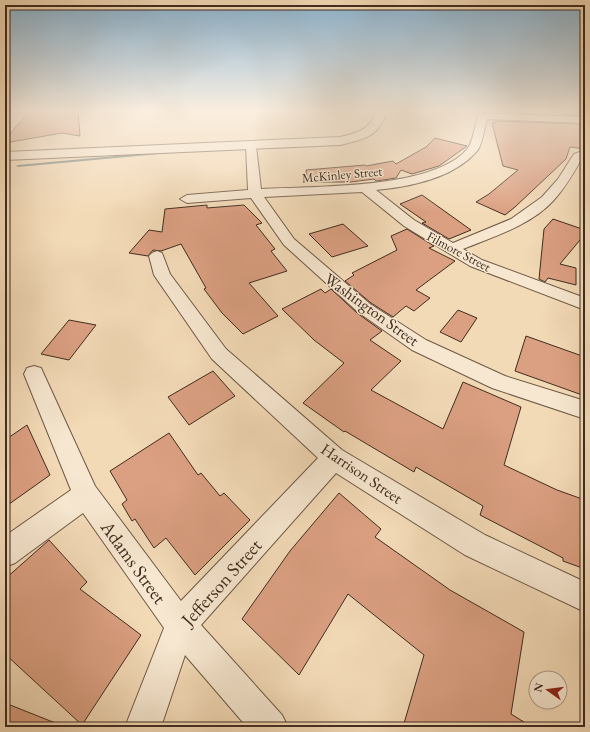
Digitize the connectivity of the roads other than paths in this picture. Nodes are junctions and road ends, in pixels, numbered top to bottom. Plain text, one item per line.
1 (292, 144) edge
2 (475, 144) edge
3 (251, 146) junction
4 (585, 153) edge
5 (5, 156) edge
6 (365, 188) junction
7 (255, 194) junction
8 (187, 199) dead end
9 (450, 249) junction
10 (157, 256) dead end
11 (585, 304) edge
12 (34, 374) dead end
13 (585, 410) edge
14 (334, 458) junction
15 (86, 495) junction
16 (5, 553) edge
17 (585, 597) edge
18 (180, 625) junction
19 (143, 727) edge
20 (270, 727) edge

1 - 3 street
2 - 6 street, McKinley Street
3 - 5 street
3 - 7 street
4 - 9 street
6 - 7 street, McKinley Street
6 - 9 street, Filmore Street
7 - 8 street, McKinley Street
7 - 13 street, Washington Street
9 - 11 street, Filmore Street
10 - 14 street, Harrison Street
12 - 15 street, Adams Street
14 - 17 street, Harrison Street
14 - 18 street, Jefferson Street
15 - 16 street
15 - 18 street, Adams Street
18 - 19 street, Jefferson Street
18 - 20 street, Adams Street

